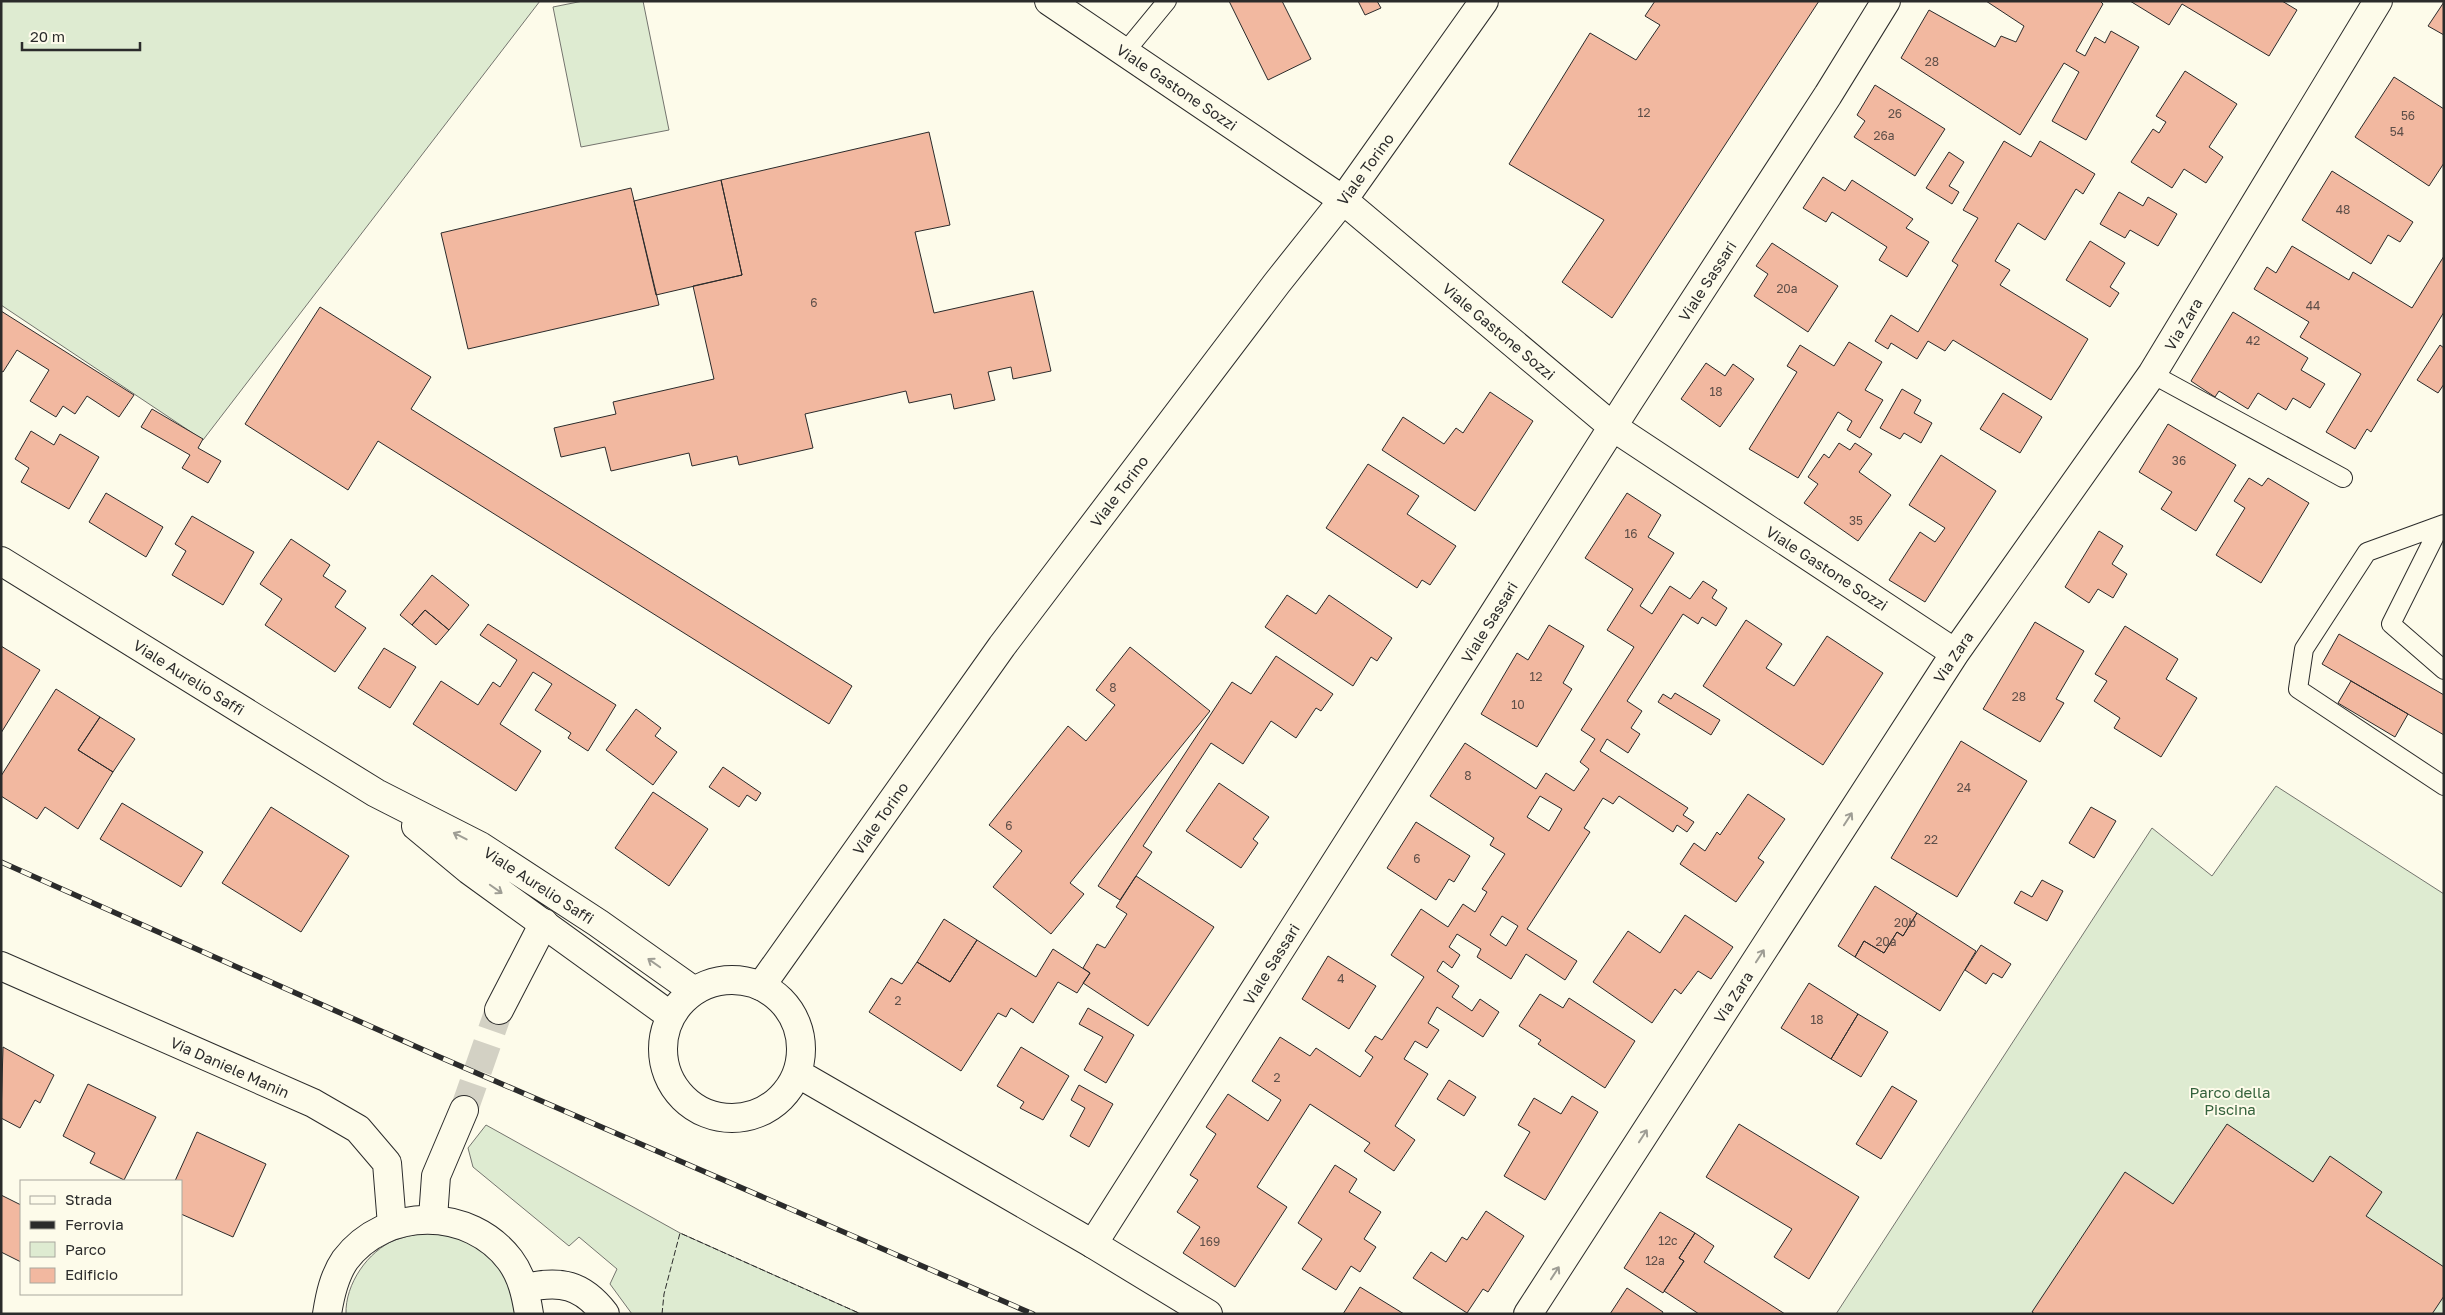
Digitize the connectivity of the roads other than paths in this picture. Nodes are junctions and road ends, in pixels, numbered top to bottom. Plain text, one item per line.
1 (1048, 1) edge
2 (1166, 1) edge
3 (1484, 1) edge
4 (1886, 1) edge
5 (2378, 1) edge
6 (1125, 52) junction
7 (1343, 200) junction
8 (2152, 374) junction
9 (1613, 427) junction
10 (2343, 478) dead end
11 (2442, 525) edge
12 (1, 561) edge
13 (1956, 653) junction
14 (2444, 670) edge
15 (2444, 786) edge
16 (376, 793) junction
17 (544, 923) junction
18 (1, 966) edge
19 (761, 986) junction
20 (694, 991) junction
21 (499, 1010) tunnel mouth
22 (671, 1016) junction
23 (797, 1073) junction
24 (464, 1110) tunnel mouth
25 (434, 1218) junction
26 (392, 1225) junction
27 (1093, 1244) junction
28 (527, 1301) edge
29 (327, 1314) edge
30 (606, 1314) edge
31 (1208, 1314) edge
32 (1528, 1314) edge

1 - 6 street, Viale Gastone Sozzi
2 - 6 lane
3 - 7 street, Viale Torino
4 - 9 street, Viale Sassari
5 - 8 street, Via Zara
6 - 7 street, Viale Gastone Sozzi
7 - 9 street, Viale Gastone Sozzi
7 - 19 street, Viale Torino
8 - 10 lane
8 - 13 street, Via Zara
9 - 13 street, Viale Gastone Sozzi
9 - 27 street, Viale Sassari
11 - 14 lane
11 - 15 lane
12 - 16 street, Viale Aurelio Saffi
32 -> 13 street, Via Zara
16 -> 17 street, Viale Aurelio Saffi
20 -> 16 street, Viale Aurelio Saffi
17 - 21 street
17 - 22 street, Viale Aurelio Saffi
18 - 26 street, Via Daniele Manin
19 - 20 street
19 - 23 street
20 - 22 street
22 - 23 street
23 - 27 street
24 - 25 street
25 - 26 street
25 - 28 street
26 - 29 street
27 - 31 street
28 - 30 street

